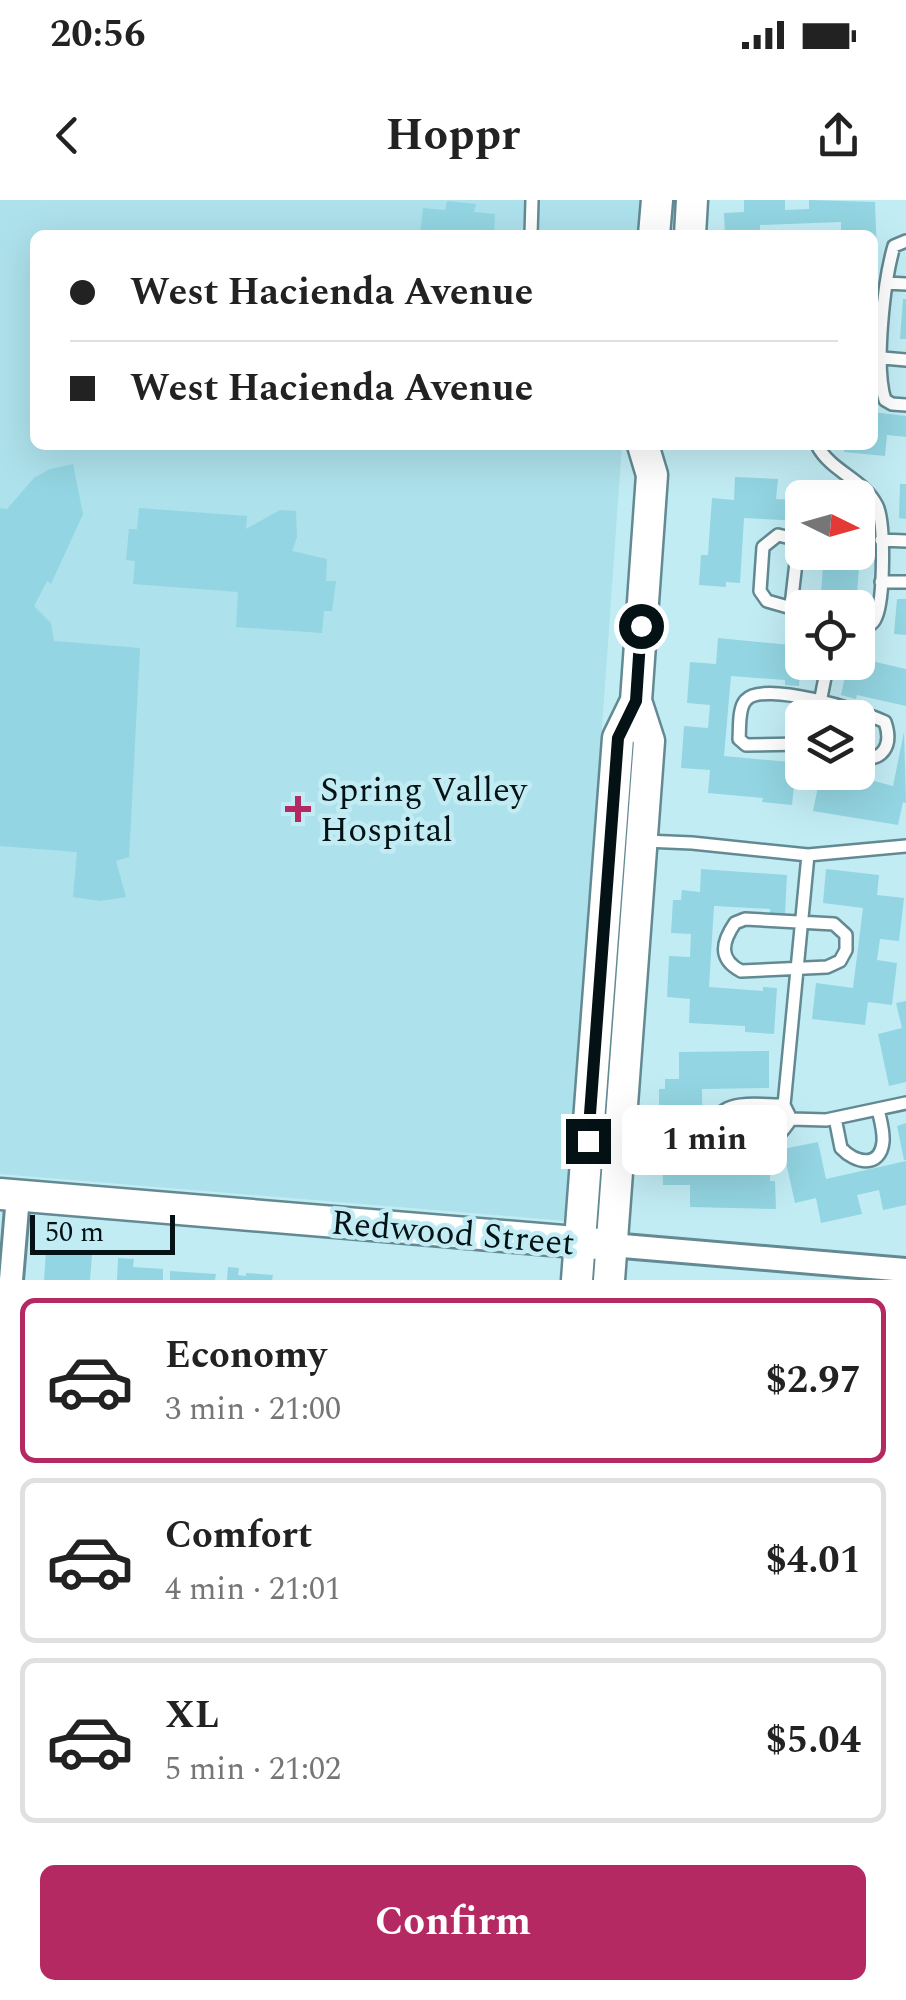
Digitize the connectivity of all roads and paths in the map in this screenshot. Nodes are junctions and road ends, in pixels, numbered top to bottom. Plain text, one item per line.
1 (532, 200) edge
2 (657, 200) edge
3 (692, 200) edge
4 (531, 230) edge
5 (654, 230) edge
6 (690, 230) edge
7 (906, 242) edge
8 (886, 283) junction
9 (906, 284) edge
10 (878, 342) edge
11 (878, 357) edge
12 (906, 360) edge
13 (878, 367) edge
14 (906, 405) edge
15 (645, 450) edge
16 (665, 450) edge
17 (820, 450) edge
18 (652, 475) junction
19 (880, 540) junction
20 (906, 541) edge
21 (881, 582) junction
22 (906, 582) edge
23 (797, 609) edge
24 (875, 621) edge
25 (824, 680) edge
26 (820, 700) joint
27 (636, 701) junction
28 (875, 718) edge
29 (785, 744) edge
30 (875, 757) edge
31 (641, 841) junction
32 (906, 846) edge
33 (808, 855) junction
34 (802, 921) junction
35 (798, 969) junction
36 (906, 1103) edge
37 (784, 1105) junction
38 (878, 1109) junction
39 (835, 1118) junction
40 (792, 1120) junction
41 (9, 1195) edge
42 (580, 1243) junction
43 (611, 1246) junction
44 (906, 1270) edge
45 (11, 1280) edge
46 (577, 1280) edge
47 (609, 1280) edge

1 - 4 lane
2 - 5 main road
3 - 6 main road
7 - 8 lane
8 - 9 lane
8 - 10 lane
11 - 12 lane
13 - 14 lane
15 - 18 main road
16 - 18 main road
17 - 19 lane
18 - 27 main road
19 - 20 lane
19 - 21 lane
21 - 22 lane
21 - 24 lane
23 - 23 lane
25 - 26 lane
26 - 29 lane
27 - 31 main road
27 - 42 main road
28 - 30 lane
31 - 33 lane
31 - 43 main road
32 - 33 lane
33 - 34 lane
34 - 35 lane
34 - 35 lane
34 - 35 lane
35 - 37 lane
36 - 38 lane
37 - 40 lane
37 - 40 lane
38 - 39 lane
38 - 39 lane
39 - 40 lane
41 - 42 main road, Redwood Street
41 - 45 street
42 - 43 main road, Redwood Street
42 - 46 main road
43 - 44 street, Redwood Street
43 - 47 main road

